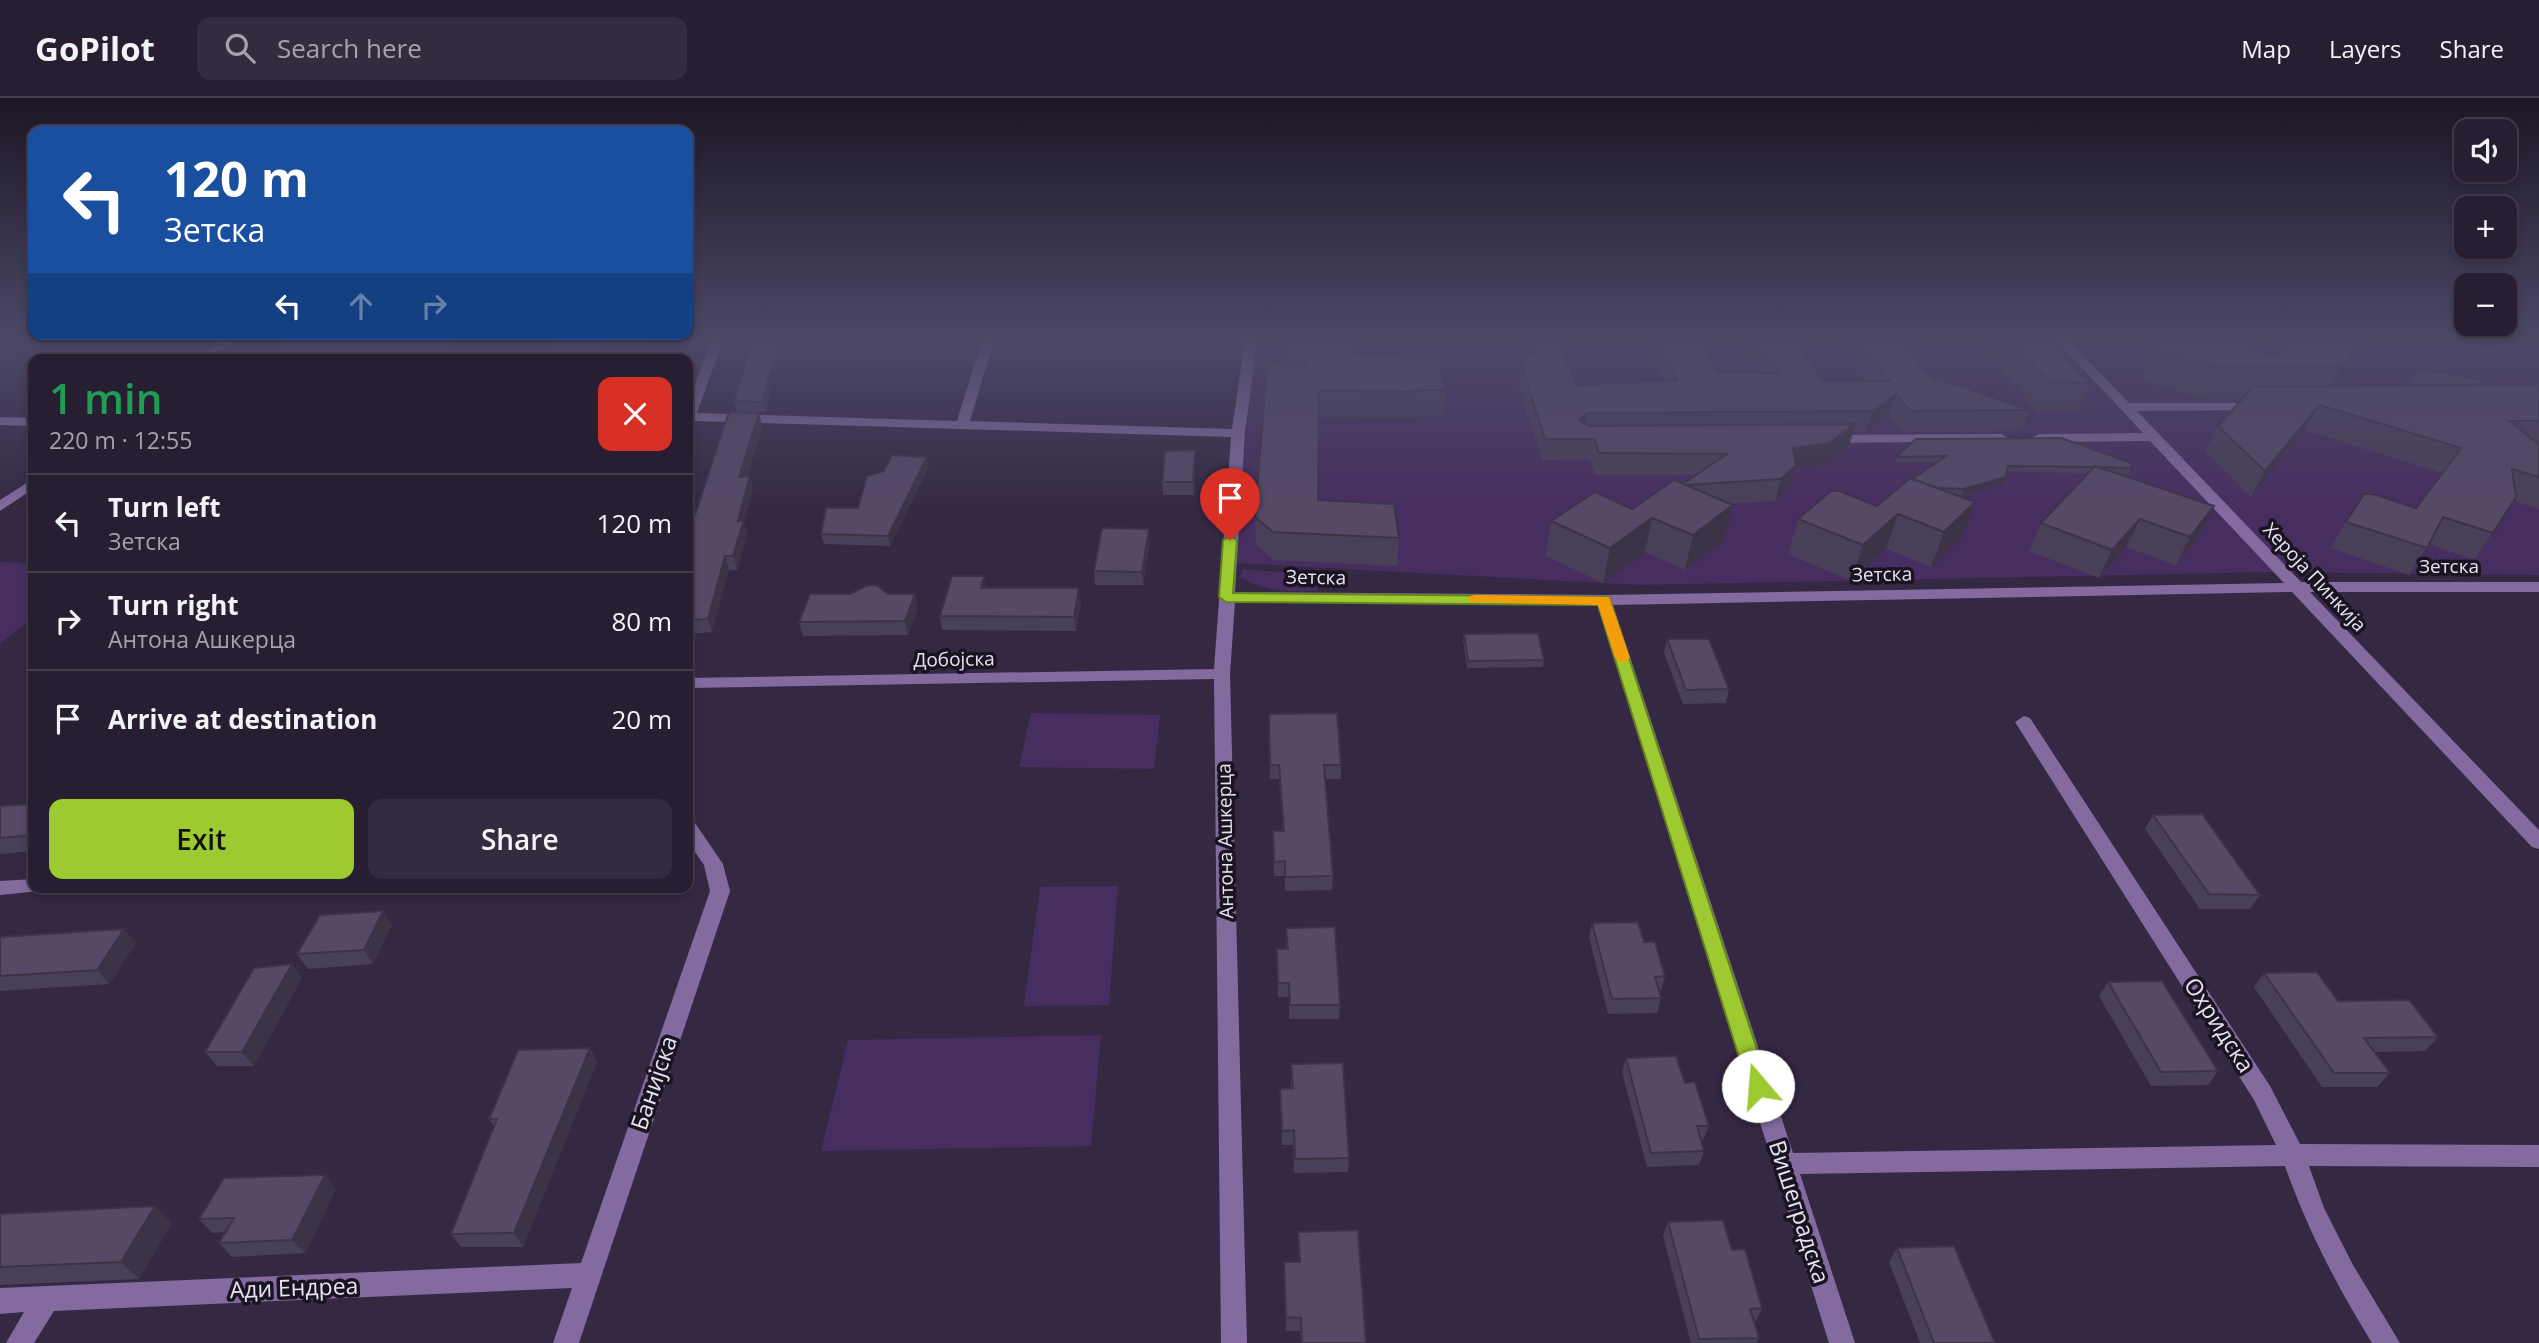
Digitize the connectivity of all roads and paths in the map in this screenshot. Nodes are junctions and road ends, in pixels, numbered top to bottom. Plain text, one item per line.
1 (970, 398) edge
2 (1243, 398) edge
3 (2117, 398) edge
4 (2272, 406) edge
5 (2126, 407) junction
6 (693, 419) edge
7 (0, 421) edge
8 (28, 422) edge
9 (962, 425) junction
10 (1238, 433) junction
11 (2155, 437) junction
12 (1812, 439) edge
13 (28, 487) edge
14 (0, 507) edge
15 (2296, 587) junction
16 (2539, 587) edge
17 (1226, 597) junction
18 (1604, 600) junction
19 (1222, 674) junction
20 (693, 683) edge
21 (2024, 722) dead end
22 (693, 835) edge
23 (2539, 842) edge
24 (28, 886) edge
25 (0, 888) edge
26 (2293, 1155) junction
27 (2539, 1156) edge
28 (1783, 1164) junction
29 (588, 1275) junction
30 (48, 1298) junction
31 (0, 1301) edge
32 (19, 1343) edge
33 (566, 1343) edge
34 (1234, 1343) edge
35 (1842, 1343) edge
36 (2387, 1343) edge

1 - 9 street
2 - 10 street, Антона Ашкерца
3 - 5 street, Хероја Пинкија
4 - 5 street
5 - 11 street, Хероја Пинкија
6 - 9 street
7 - 8 street
9 - 10 street
10 - 17 street, Антона Ашкерца
11 - 12 street
11 - 15 street, Хероја Пинкија
13 - 14 street
15 - 16 street, Зетска
15 - 18 street, Зетска
15 - 23 street, Хероја Пинкија
17 - 18 street, Зетска
17 - 19 street, Антона Ашкерца
18 - 28 street, Вишеградска
19 - 20 street, Добојска
19 - 34 street, Антона Ашкерца
21 - 26 street, Охридска
22 - 29 street, Банијска
24 - 25 street
26 - 27 street
26 - 28 street
26 - 36 street, Охридска
28 - 35 street, Вишеградска
29 - 30 street, Ади Ендреа
29 - 33 street, Банијска
30 - 31 street, Ади Ендреа
30 - 32 street

